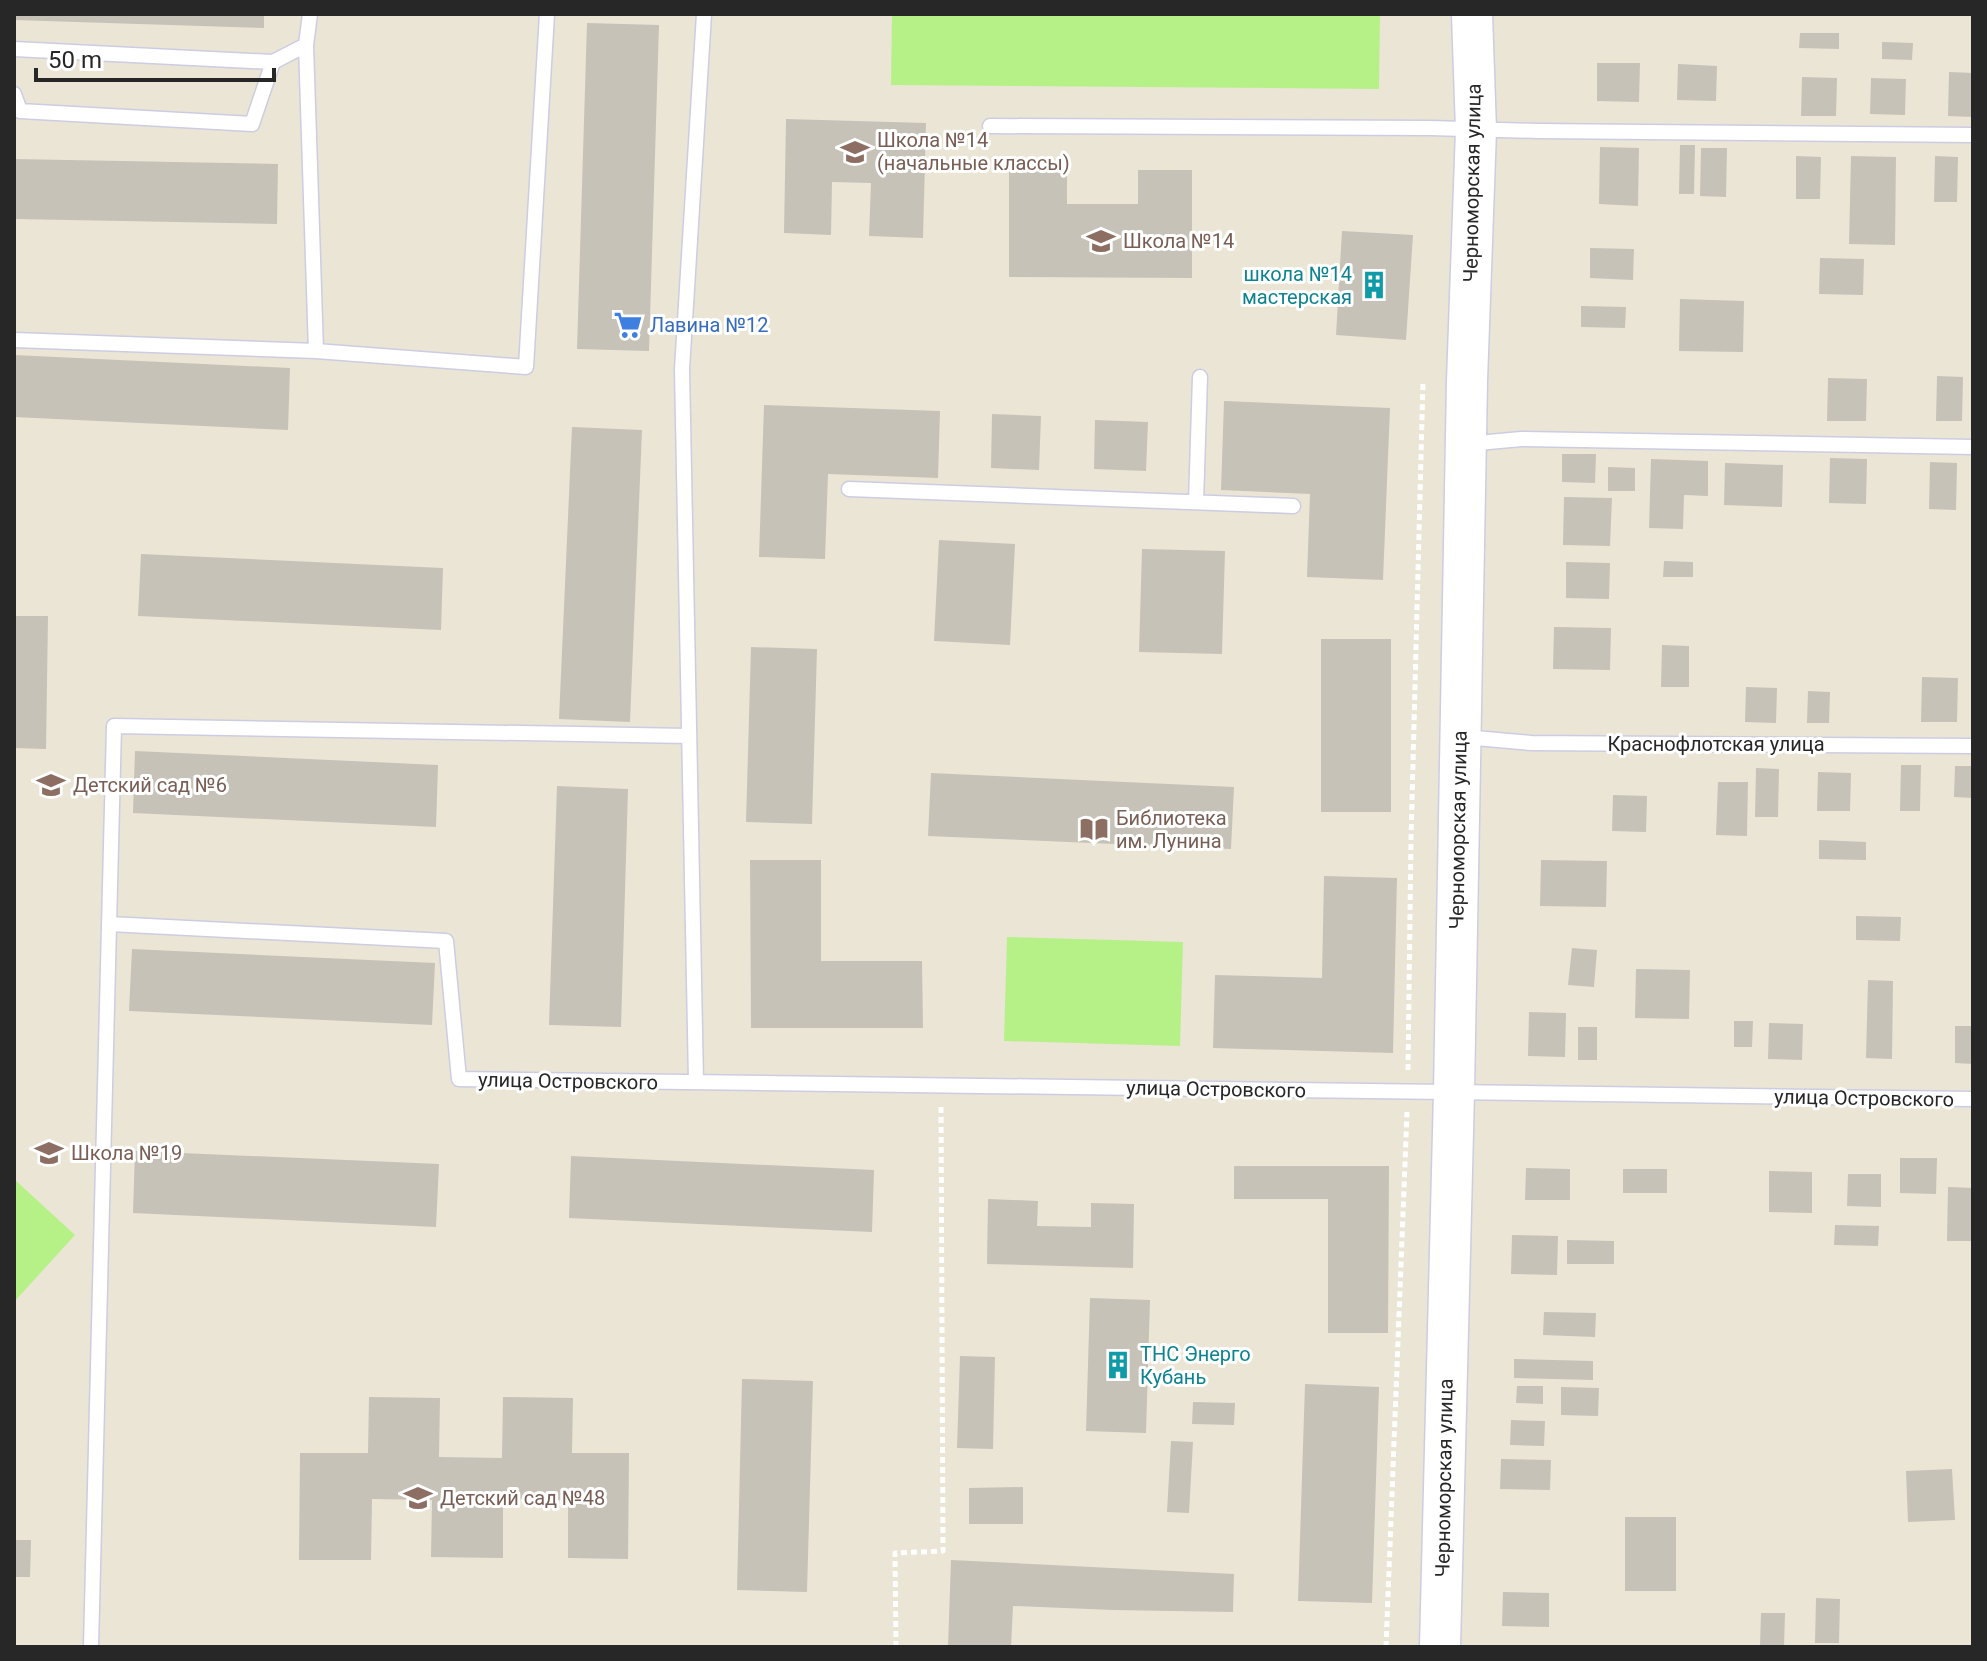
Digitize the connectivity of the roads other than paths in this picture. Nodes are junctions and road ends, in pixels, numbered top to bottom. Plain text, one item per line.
1 (310, 14) edge
2 (547, 14) edge
3 (704, 14) edge
4 (1472, 14) edge
5 (306, 45) junction
6 (14, 49) edge
7 (273, 62) junction
8 (14, 94) edge
9 (990, 126) dead end
10 (1476, 130) junction
11 (1973, 135) edge
12 (14, 340) edge
13 (316, 351) junction
14 (1200, 377) dead end
15 (1467, 444) junction
16 (1973, 447) edge
17 (849, 489) dead end
18 (1196, 502) junction
19 (1293, 506) dead end
20 (689, 736) junction
21 (1460, 737) junction
22 (1973, 746) edge
23 (109, 924) junction
24 (696, 1082) junction
25 (1454, 1092) junction
26 (1973, 1099) edge
27 (91, 1647) edge
28 (1440, 1647) edge

1 - 5 lane
2 - 13 lane
3 - 20 lane
4 - 10 main road, Черноморская улица
5 - 7 lane
5 - 13 lane
6 - 7 lane
7 - 8 lane
9 - 10 lane
10 - 11 lane
10 - 15 main road, Черноморская улица
12 - 13 lane
14 - 18 lane
15 - 16 lane
15 - 21 main road, Черноморская улица
17 - 18 lane
18 - 19 lane
20 - 23 lane
20 - 24 lane
21 - 22 lane, Краснофлотская улица
21 - 25 main road, Черноморская улица
23 - 24 lane, улица Островского
23 - 27 lane
24 - 25 lane, улица Островского
25 - 26 lane, улица Островского
25 - 28 main road, Черноморская улица

